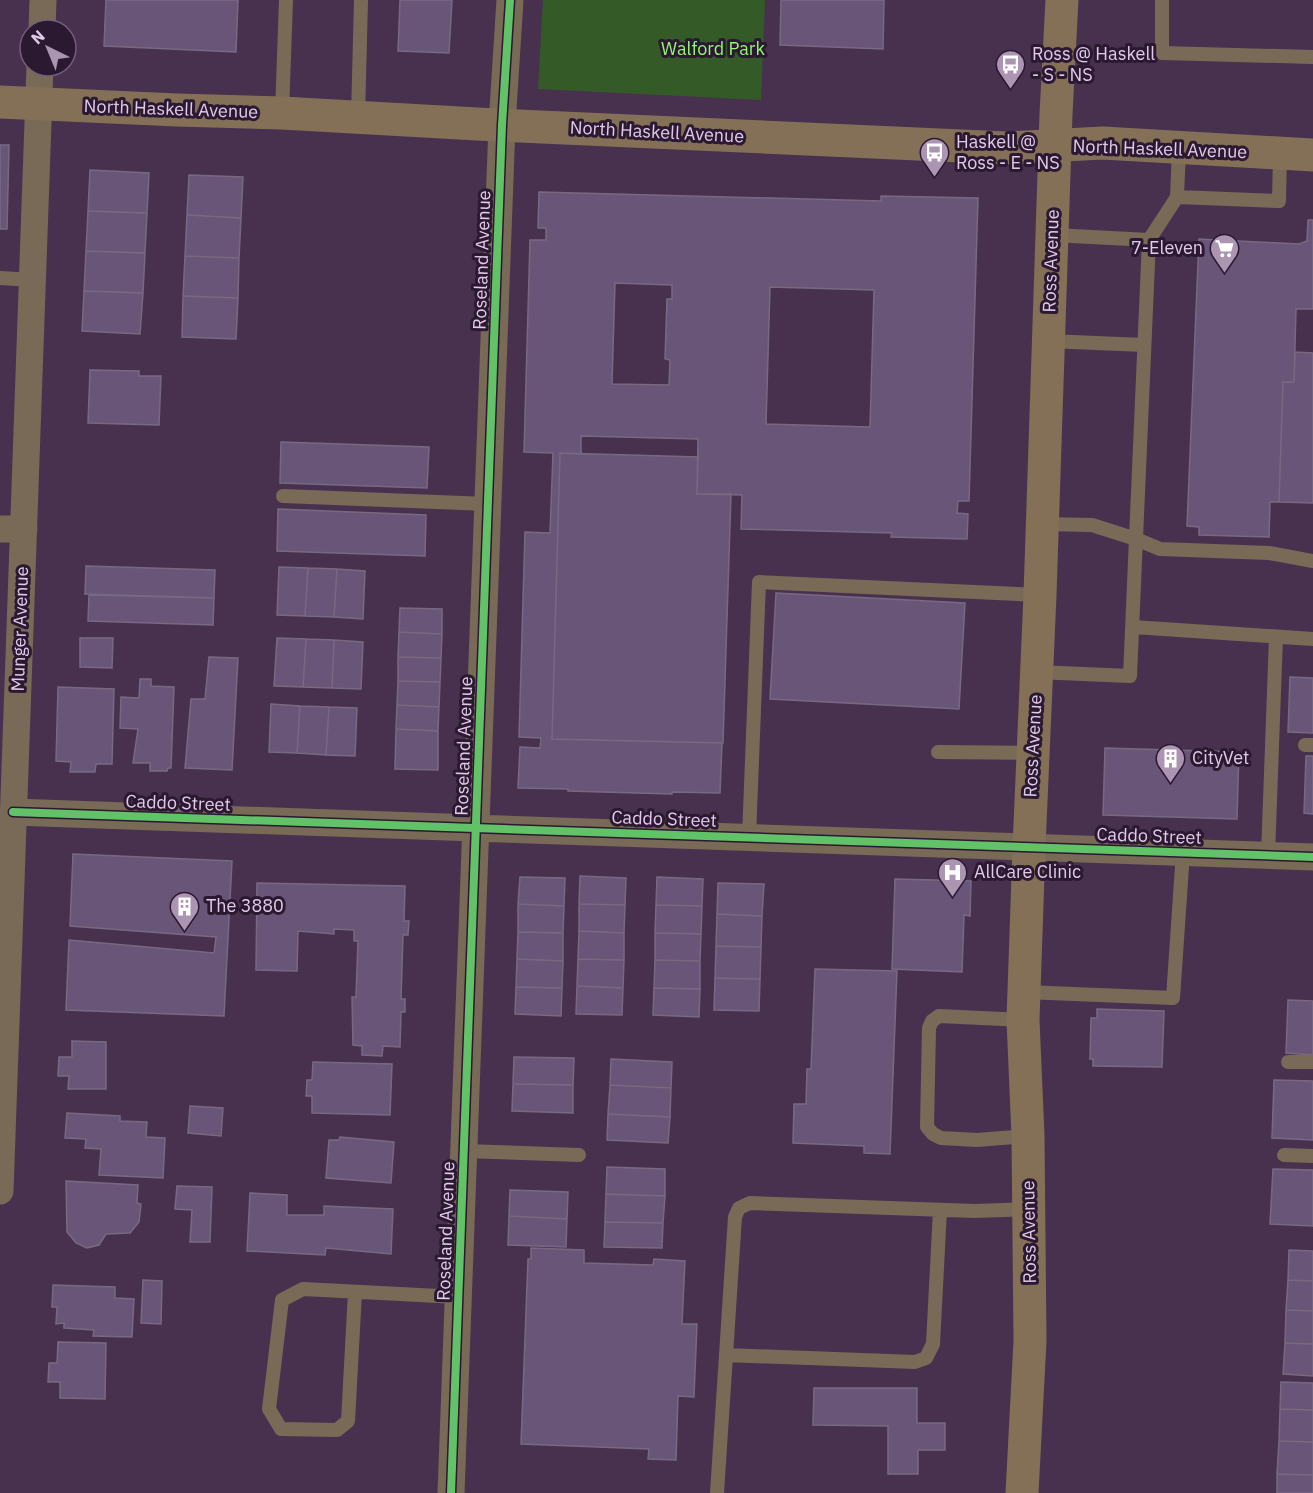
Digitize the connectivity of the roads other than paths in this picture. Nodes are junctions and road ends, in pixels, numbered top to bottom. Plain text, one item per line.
1 (43, 0) edge
2 (286, 0) edge
3 (361, 0) edge
4 (510, 0) edge
5 (1062, 0) edge
6 (1162, 0) edge
7 (42, 18) edge
8 (1313, 57) edge
9 (39, 78) edge
10 (0, 102) edge
11 (38, 103) junction
12 (282, 113) junction
13 (358, 117) junction
14 (502, 125) junction
15 (1056, 147) junction
16 (1179, 148) junction
17 (1280, 153) junction
18 (1313, 155) edge
19 (1177, 197) junction
20 (1053, 235) junction
21 (1149, 240) junction
22 (0, 278) edge
23 (33, 280) junction
24 (1048, 341) junction
25 (1144, 345) junction
26 (283, 496) dead end
27 (488, 504) junction
28 (1042, 524) junction
29 (12, 529) edge
30 (1136, 539) junction
31 (1313, 561) edge
32 (1040, 595) junction
33 (1133, 627) junction
34 (1276, 637) junction
35 (1313, 639) edge
36 (1036, 672) junction
37 (938, 752) dead end
38 (1033, 753) junction
39 (13, 812) junction
40 (476, 829) junction
41 (749, 837) junction
42 (1029, 847) junction
43 (1184, 852) junction
44 (1268, 855) junction
45 (1313, 857) edge
46 (4, 952) edge
47 (1023, 1006) junction
48 (1288, 1062) dead end
49 (1313, 1062) edge
50 (1028, 1136) junction
51 (464, 1151) junction
52 (579, 1155) dead end
53 (1284, 1155) dead end
54 (1313, 1156) edge
55 (0, 1191) edge
56 (1029, 1209) junction
57 (940, 1210) junction
58 (355, 1292) junction
59 (458, 1297) junction
60 (726, 1355) junction
61 (451, 1493) edge
62 (717, 1493) edge
63 (1022, 1493) edge

1 - 7 street
2 - 12 lane
3 - 13 lane
4 - 14 street, Roseland Avenue
5 - 15 main road, Ross Avenue
6 - 8 lane
9 - 11 street, Munger Avenue
10 - 11 main road, North Haskell Avenue
11 - 12 main road, North Haskell Avenue
11 - 23 street, Munger Avenue
12 - 13 main road, North Haskell Avenue
13 - 14 main road, North Haskell Avenue
14 - 15 main road, North Haskell Avenue
14 - 27 street, Roseland Avenue
15 - 16 main road, North Haskell Avenue
15 - 20 main road, Ross Avenue
16 - 17 main road, North Haskell Avenue
16 - 19 lane
17 - 18 main road, North Haskell Avenue
17 - 19 lane
19 - 21 lane
20 - 21 lane
20 - 24 main road, Ross Avenue
21 - 25 lane
22 - 23 lane
23 - 29 street, Munger Avenue
24 - 25 lane
24 - 28 main road, Ross Avenue
25 - 30 lane
26 - 27 lane
27 - 40 street, Roseland Avenue
28 - 30 lane
28 - 32 main road, Ross Avenue
29 - 39 street, Munger Avenue
30 - 31 lane
30 - 33 lane
32 - 36 main road, Ross Avenue
32 - 41 lane
33 - 34 lane
33 - 36 lane
34 - 35 lane
34 - 44 lane
36 - 38 main road, Ross Avenue
37 - 38 lane
38 - 42 main road, Ross Avenue
39 - 40 street, Caddo Street
39 - 46 street, Munger Avenue
40 - 41 street, Caddo Street
40 - 51 street, Roseland Avenue
41 - 42 street, Caddo Street
42 - 43 street, Caddo Street
42 - 47 main road, Ross Avenue
43 - 44 street, Caddo Street
43 - 47 lane
44 - 45 street, Caddo Street
46 - 55 street, Munger Avenue
47 - 50 main road, Ross Avenue
47 - 50 lane
48 - 49 lane
50 - 56 main road, Ross Avenue
51 - 52 lane
51 - 59 street, Roseland Avenue
53 - 54 lane
56 - 57 lane
56 - 63 main road, Ross Avenue
57 - 60 lane
57 - 60 lane
58 - 58 lane
58 - 59 lane
59 - 61 street, Roseland Avenue
60 - 62 lane

